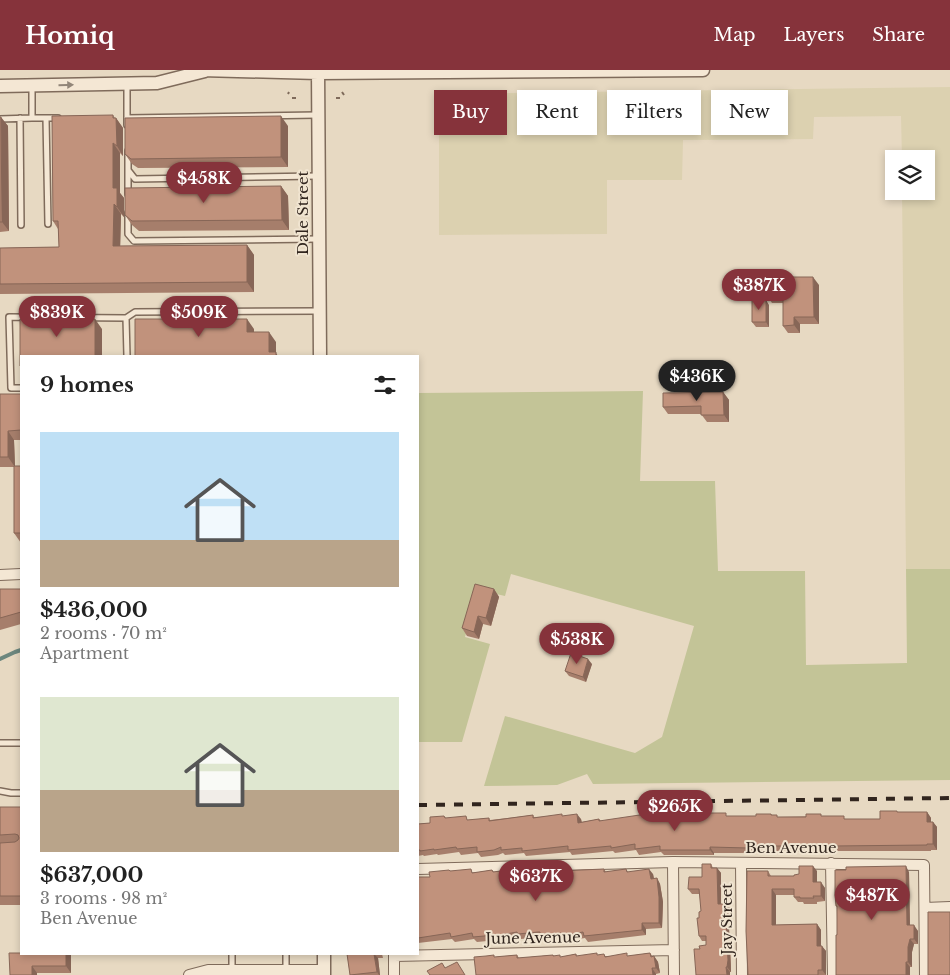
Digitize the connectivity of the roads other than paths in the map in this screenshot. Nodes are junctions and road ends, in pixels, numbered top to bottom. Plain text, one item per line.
1 (203, 70) edge
2 (703, 70) edge
3 (318, 71) edge
4 (397, 71) edge
5 (489, 71) edge
6 (582, 71) edge
7 (127, 84) junction
8 (0, 86) edge
9 (32, 86) junction
10 (318, 115) junction
11 (20, 118) junction
12 (32, 118) junction
13 (46, 118) junction
14 (66, 118) edge
15 (127, 118) junction
16 (0, 119) edge
17 (128, 135) edge
18 (128, 144) edge
19 (128, 170) junction
20 (318, 176) junction
21 (128, 197) edge
22 (128, 206) edge
23 (48, 224) dead end
24 (21, 225) dead end
25 (319, 238) junction
26 (319, 311) junction
27 (126, 318) junction
28 (127, 355) edge
29 (320, 355) edge
30 (20, 388) edge
31 (20, 574) edge
32 (0, 575) edge
33 (20, 743) edge
34 (0, 744) edge
35 (0, 791) edge
36 (20, 793) edge
37 (673, 862) junction
38 (741, 863) junction
39 (831, 863) junction
40 (419, 869) edge
41 (950, 907) edge
42 (925, 908) junction
43 (674, 950) junction
44 (232, 955) edge
45 (286, 955) edge
46 (324, 955) edge
47 (394, 955) edge
48 (419, 955) edge
49 (232, 970) junction
50 (286, 970) junction
51 (324, 972) edge
52 (189, 975) edge
53 (394, 975) edge
54 (674, 975) edge
55 (742, 975) edge
56 (833, 975) edge
57 (925, 975) edge

1 - 3 street
1 - 7 street
2 - 6 street
3 - 4 street
3 - 10 street, Dale Street
4 - 5 street
5 - 6 street
9 -> 7 street
7 - 15 lane
8 - 9 street
9 - 12 lane
10 - 15 lane
10 - 20 street, Dale Street
11 - 12 lane
11 - 16 lane
11 - 24 lane
12 - 13 lane
13 - 14 lane
13 - 23 lane
15 - 17 lane
18 - 19 lane
19 - 20 lane
19 - 21 lane
20 - 25 street, Dale Street
22 - 25 lane
25 - 26 street, Dale Street
26 - 27 lane
26 - 29 street, Dale Street
27 - 28 lane
27 - 30 lane
31 - 32 street
33 - 34 lane
35 - 36 lane
37 - 38 street, Ben Avenue
37 - 40 street, Ben Avenue
37 - 43 street
38 - 39 street, Ben Avenue
38 - 55 street, Jay Street
39 - 42 street, Ben Avenue
39 - 56 street
41 - 42 street
42 - 57 street
43 - 48 street, June Avenue
43 - 54 street
44 - 49 lane
45 - 50 lane
46 - 51 street
47 - 53 street
49 - 50 street
49 - 52 street
50 - 51 street

